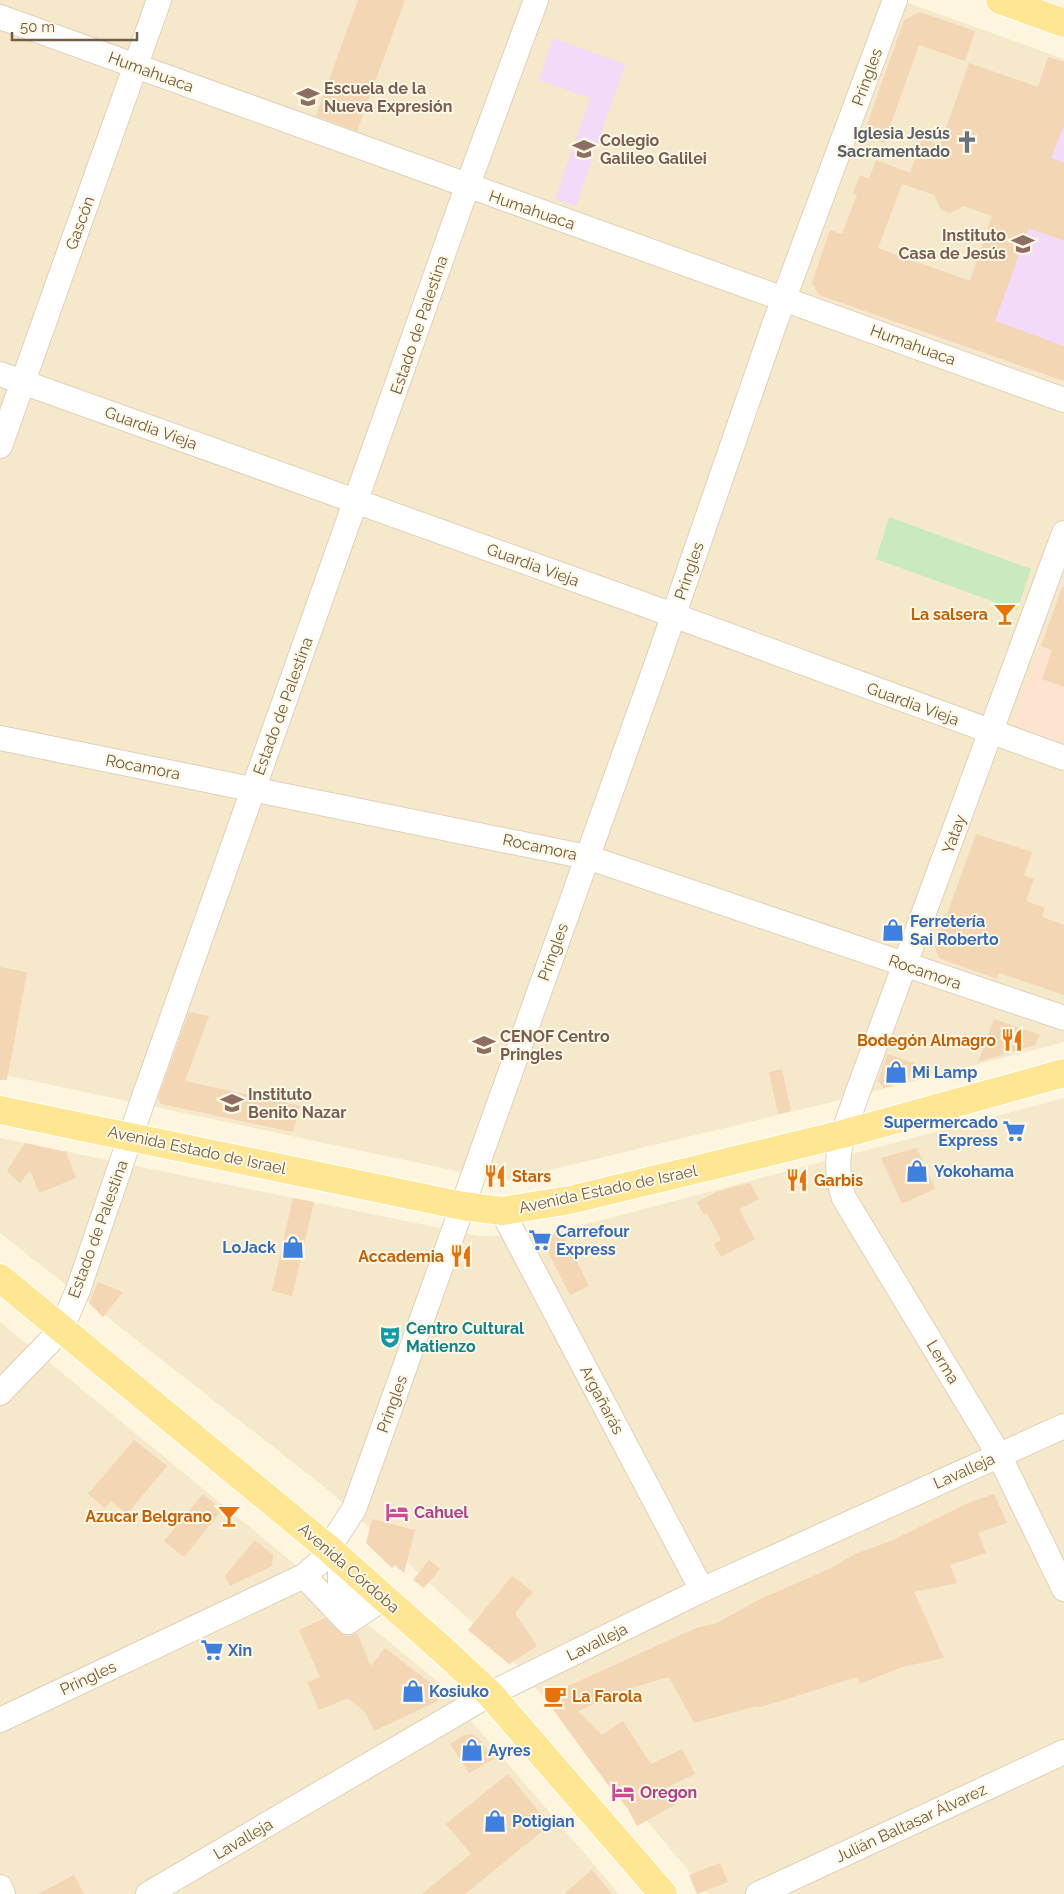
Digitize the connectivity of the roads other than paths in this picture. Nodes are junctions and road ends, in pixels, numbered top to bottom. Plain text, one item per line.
1 (159, 0) edge
2 (536, 0) edge
3 (895, 0) edge
4 (1000, 0) edge
5 (0, 17) edge
6 (1064, 23) edge
7 (136, 67) junction
8 (467, 187) junction
9 (784, 298) junction
10 (0, 374) edge
11 (23, 382) junction
12 (1064, 400) edge
13 (0, 446) edge
14 (357, 502) junction
15 (1064, 533) edge
16 (674, 615) junction
17 (991, 733) junction
18 (0, 738) edge
19 (1064, 758) edge
20 (254, 789) junction
21 (588, 857) junction
22 (905, 965) junction
23 (1064, 1018) edge
24 (1064, 1073) edge
25 (0, 1110) edge
26 (843, 1134) junction
27 (132, 1136) junction
28 (462, 1206) junction
29 (502, 1211) junction
30 (0, 1278) edge
31 (61, 1330) junction
32 (0, 1393) edge
33 (1064, 1426) edge
34 (999, 1455) junction
35 (334, 1554) junction
36 (304, 1576) junction
37 (1064, 1589) edge
38 (702, 1590) junction
39 (376, 1604) junction
40 (490, 1694) junction
41 (0, 1720) edge
42 (1064, 1752) edge
43 (0, 1887) edge
44 (3, 1894) edge
45 (148, 1894) edge
46 (663, 1894) edge
47 (758, 1894) edge

1 - 7 street, Gascón
2 - 8 street, Estado de Palestina
3 - 9 street, Pringles
4 - 6 main road
5 - 7 street, Humahuaca
7 - 8 street, Humahuaca
7 - 11 street, Gascón
8 - 9 street, Humahuaca
8 - 14 street, Estado de Palestina
9 - 12 street, Humahuaca
9 - 16 street, Pringles
10 - 11 street, Guardia Vieja
11 - 13 street, Gascón
11 - 14 street, Guardia Vieja
14 - 16 street, Guardia Vieja
14 - 20 street, Estado de Palestina
15 - 17 street, Yatay
16 - 17 street, Guardia Vieja
16 - 21 street, Pringles
17 - 19 street, Guardia Vieja
17 - 22 street, Yatay
18 - 20 street, Rocamora
20 - 21 street, Rocamora
20 - 27 street, Estado de Palestina
21 - 22 street, Rocamora
21 - 28 street, Pringles
22 - 23 street, Rocamora
22 - 26 street, Yatay
24 - 26 main road, Avenida Estado de Israel
25 - 27 main road, Avenida Estado de Israel
26 - 29 main road, Avenida Estado de Israel
26 - 34 street, Lerma
27 - 28 main road, Avenida Estado de Israel
27 - 31 street, Estado de Palestina
28 - 29 main road, Avenida Estado de Israel
28 - 35 street, Pringles
29 - 38 street, Argañarás
30 - 31 main road, Avenida Córdoba
31 - 32 street, Estado de Palestina
31 - 35 main road, Avenida Córdoba
33 - 34 street, Lavalleja
34 - 37 street, Lerma
34 - 38 street, Lavalleja
35 - 36 street, Pringles
35 - 39 main road, Avenida Córdoba
36 - 39 street
36 - 41 street, Pringles
38 - 40 street, Lavalleja
39 - 40 main road, Avenida Córdoba
40 - 45 street, Lavalleja
40 - 46 main road, Avenida Córdoba
42 - 47 street, Julián Baltasar Álvarez
43 - 44 street

